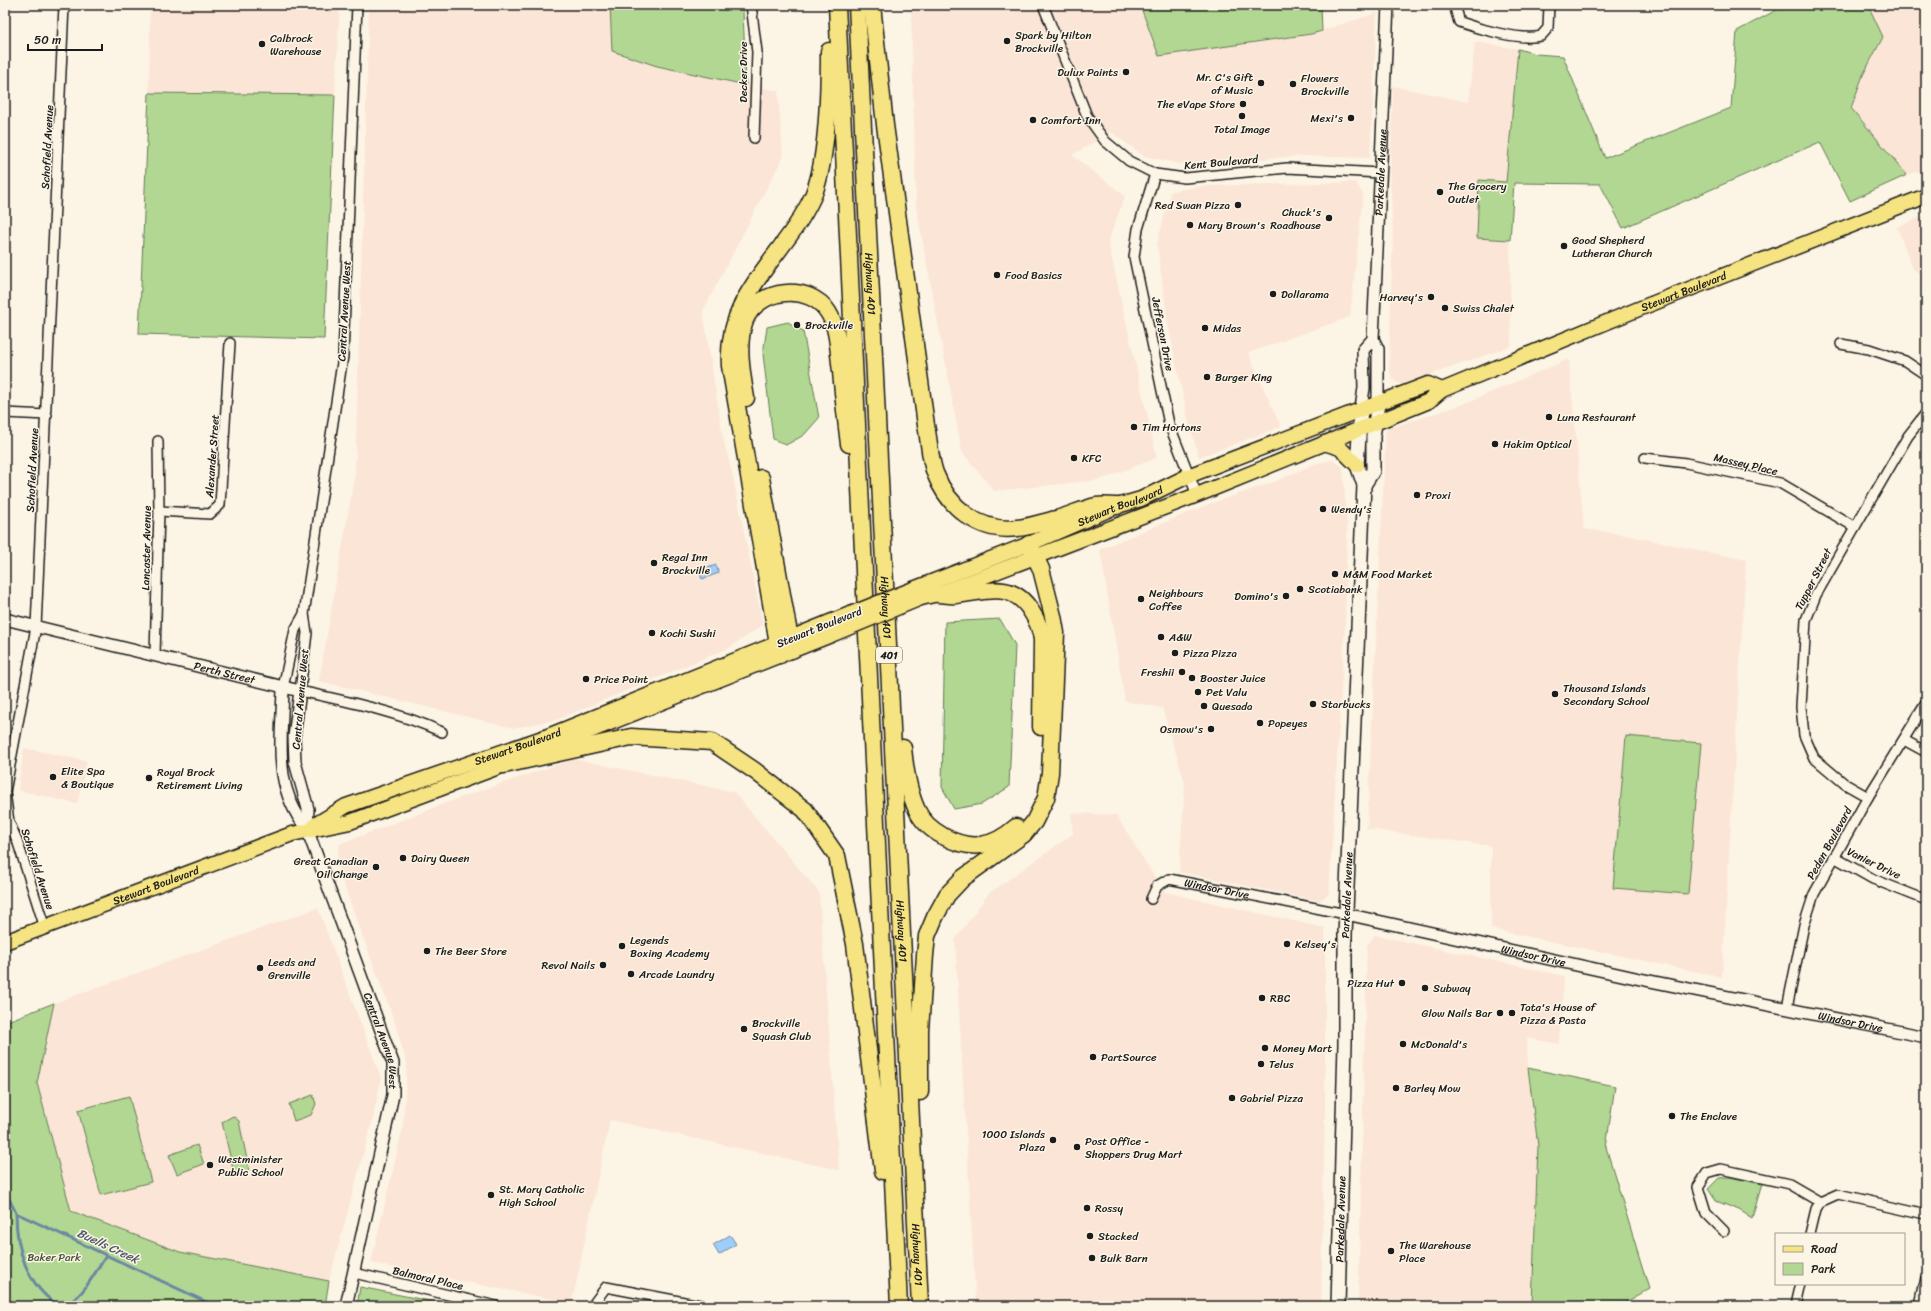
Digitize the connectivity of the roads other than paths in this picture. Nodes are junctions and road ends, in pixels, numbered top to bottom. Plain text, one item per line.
1 (64, 5) edge
2 (357, 5) edge
3 (751, 5) edge
4 (829, 5) edge
5 (837, 5) edge
6 (857, 5) edge
7 (872, 5) edge
8 (1043, 5) edge
9 (1388, 5) edge
10 (1454, 5) edge
11 (1549, 5) edge
12 (754, 138) dead end
13 (1380, 173) junction
14 (1154, 174) junction
15 (1926, 196) edge
16 (1373, 339) junction
17 (230, 343) dead end
18 (1841, 344) dead end
19 (1926, 375) edge
20 (1442, 390) junction
21 (1378, 403) junction
22 (1362, 408) junction
23 (5, 413) edge
24 (1926, 413) edge
25 (47, 415) junction
26 (1376, 422) junction
27 (1359, 429) junction
28 (158, 441) dead end
29 (1324, 443) junction
30 (1645, 458) dead end
31 (1357, 465) junction
32 (1188, 476) junction
33 (861, 483) junction
34 (1364, 485) junction
35 (1196, 495) junction
36 (1117, 506) junction
37 (159, 511) junction
38 (1855, 527) junction
39 (1032, 550) junction
40 (886, 593) junction
41 (918, 593) junction
42 (938, 594) junction
43 (304, 614) junction
44 (5, 619) edge
45 (36, 627) junction
46 (785, 647) junction
47 (155, 655) junction
48 (283, 688) junction
49 (300, 691) junction
50 (1926, 703) edge
51 (442, 732) dead end
52 (1904, 740) junction
53 (1926, 752) edge
54 (504, 765) junction
55 (1868, 797) junction
56 (307, 829) junction
57 (1834, 857) junction
58 (1151, 899) dead end
59 (1926, 900) edge
60 (1346, 914) junction
61 (45, 928) junction
62 (5, 942) edge
63 (1787, 1008) junction
64 (1926, 1037) edge
65 (914, 1185) junction
66 (1820, 1202) junction
67 (1926, 1214) edge
68 (1724, 1231) dead end
69 (1810, 1233) edge
70 (354, 1273) junction
71 (897, 1273) junction
72 (1926, 1278) edge
73 (1800, 1285) edge
74 (346, 1306) edge
75 (496, 1306) edge
76 (592, 1306) edge
77 (705, 1306) edge
78 (899, 1306) edge
79 (920, 1306) edge
80 (1338, 1306) edge
81 (1795, 1306) edge
82 (1920, 1306) edge

1 - 25 street, Schofield Avenue
2 - 43 street, Central Avenue West
3 - 12 street, Decker Drive
4 - 46 highway
5 - 33 highway, Highway 401 / 401
6 - 40 highway, Highway 401 / 401
7 - 36 highway
8 - 14 street, Kent Boulevard
9 - 13 street, Parkedale Avenue
10 - 11 street
13 - 14 street, Kent Boulevard
13 - 16 street, Parkedale Avenue
14 - 32 street, Jefferson Drive
15 - 20 main road, Stewart Boulevard
16 - 21 street, Parkedale Avenue
16 - 22 street, Parkedale Avenue
17 - 37 street, Alexander Street
18 - 19 street
20 - 21 main road, Stewart Boulevard
20 - 26 main road, Stewart Boulevard
21 - 22 main road, Stewart Boulevard
21 - 26 main road, Parkedale Avenue
22 - 27 main road, Parkedale Avenue
22 - 32 main road, Stewart Boulevard
23 - 25 street
24 - 38 street, Tupper Street
25 - 45 street, Schofield Avenue
26 - 27 main road, Stewart Boulevard
26 - 34 main road, Parkedale Avenue
27 - 29 main road, Stewart Boulevard
27 - 31 main road, Parkedale Avenue
28 - 37 street, Lancaster Avenue
29 - 31 main road
29 - 35 main road, Stewart Boulevard
30 - 38 street, Massey Place
31 - 34 main road, Parkedale Avenue
32 - 35 street, Jefferson Drive
32 - 36 main road, Stewart Boulevard
33 - 46 highway
33 - 71 highway, Highway 401 / 401
34 - 60 main road, Parkedale Avenue
35 - 39 main road, Stewart Boulevard
36 - 39 main road, Stewart Boulevard
37 - 47 street, Lancaster Avenue
38 - 55 street, Tupper Street
39 - 41 main road, Stewart Boulevard
39 - 42 main road, Stewart Boulevard
39 - 65 highway
40 - 42 highway
40 - 65 highway, Highway 401 / 401
41 - 42 main road, Stewart Boulevard
41 - 46 main road, Stewart Boulevard, bridge
43 - 48 street, Central Avenue West
43 - 49 street, Central Avenue West
44 - 45 street, Perth Street
45 - 47 street, Perth Street
45 - 61 street, Schofield Avenue
46 - 54 main road, Stewart Boulevard
46 - 56 main road, Stewart Boulevard
47 - 48 street, Perth Street
48 - 49 street, Perth Street
48 - 56 street, Central Avenue West
49 - 51 street, Perth Street
49 - 56 street, Central Avenue West
50 - 52 street, Peden Boulevard
52 - 53 street
52 - 55 street, Peden Boulevard
54 - 56 main road, Stewart Boulevard
54 - 71 highway
55 - 57 street, Peden Boulevard
56 - 61 main road, Stewart Boulevard
56 - 70 street, Central Avenue West
57 - 59 street, Vanier Drive
57 - 63 street, Peden Boulevard
58 - 60 street, Windsor Drive
60 - 63 street, Windsor Drive
60 - 80 main road, Parkedale Avenue
61 - 62 main road, Stewart Boulevard
63 - 64 street, Windsor Drive
65 - 79 highway, Highway 401 / 401
66 - 67 street
66 - 68 street
66 - 69 street
70 - 74 street, Central Avenue West
70 - 75 street, Balmoral Place
71 - 78 highway, Highway 401 / 401
72 - 82 street
73 - 81 street
76 - 77 street

